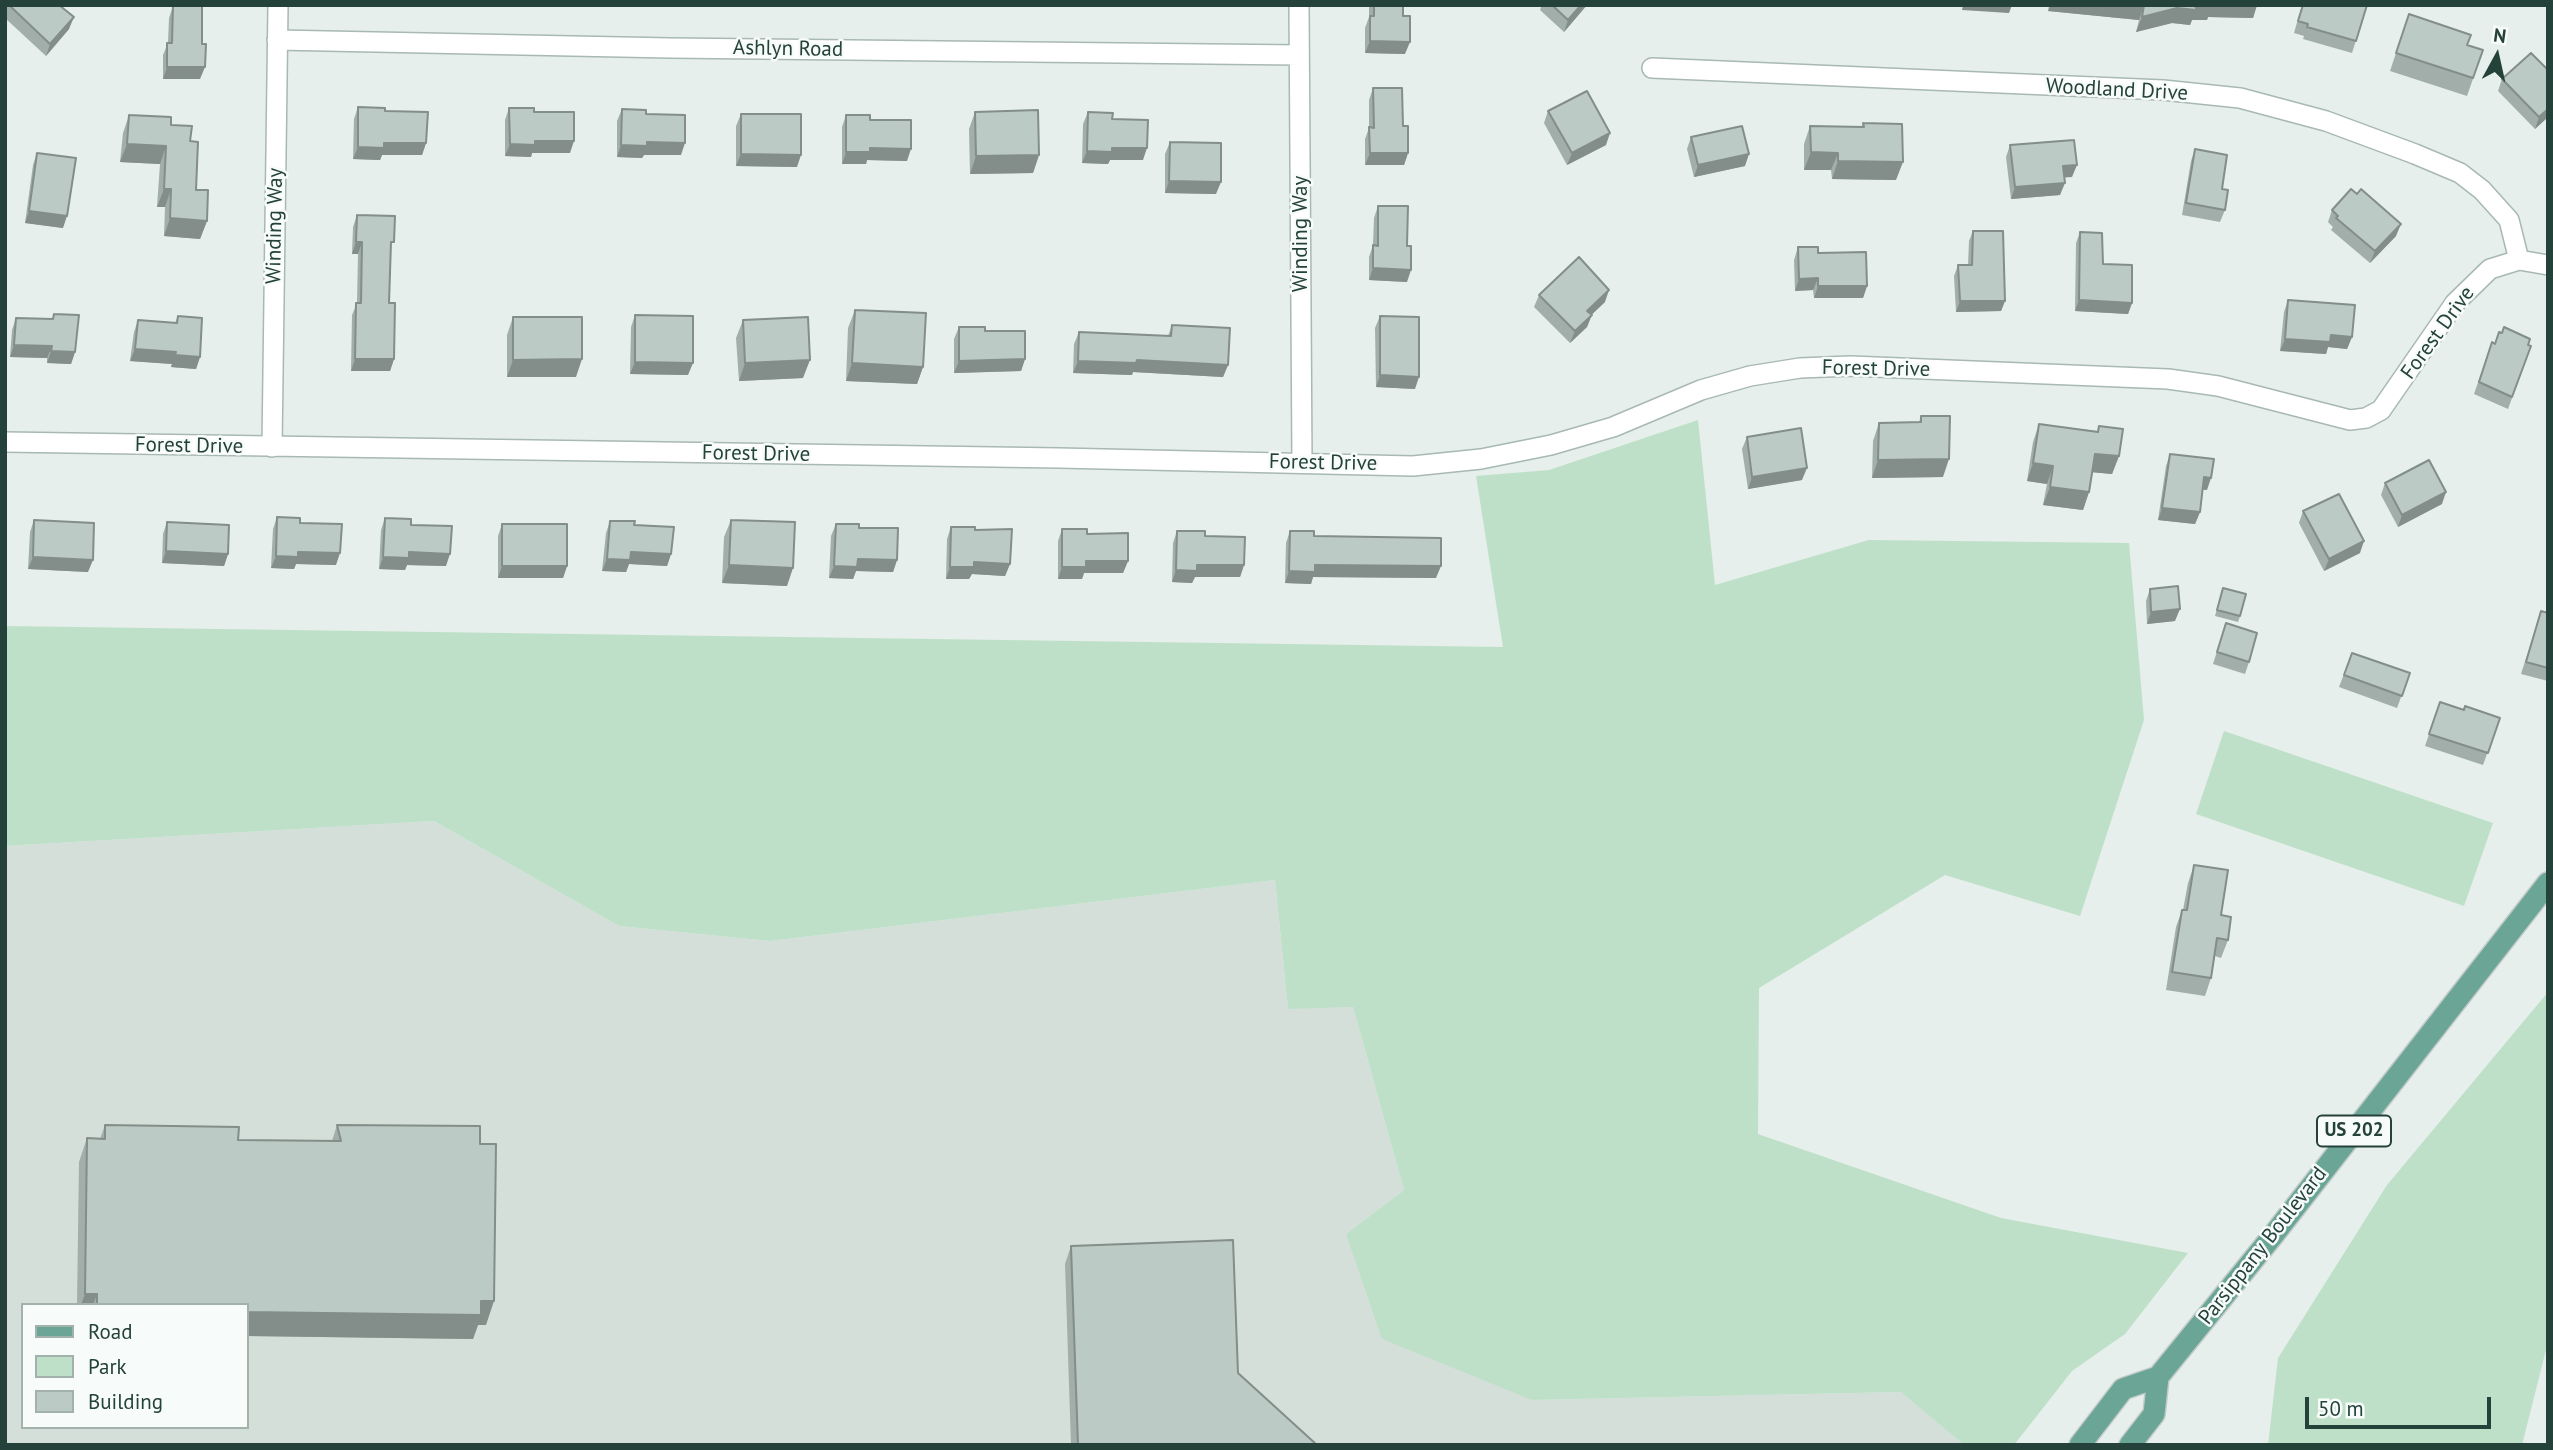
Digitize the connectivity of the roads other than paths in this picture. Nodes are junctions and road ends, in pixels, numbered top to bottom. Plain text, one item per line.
1 (278, 5) edge
2 (1299, 5) edge
3 (277, 40) junction
4 (1299, 55) junction
5 (1652, 68) dead end
6 (2519, 260) junction
7 (2548, 265) edge
8 (5, 442) edge
9 (272, 447) junction
10 (1302, 463) junction
11 (2548, 883) edge
12 (2158, 1377) junction
13 (2080, 1445) edge
14 (2130, 1445) edge

1 - 3 street, Winding Way
2 - 4 street, Winding Way
3 - 4 street, Ashlyn Road
3 - 9 street, Winding Way
4 - 10 street, Winding Way
5 - 6 street, Woodland Drive
6 - 7 street, Forest Drive
6 - 10 street, Forest Drive
8 - 9 street, Forest Drive
9 - 10 street, Forest Drive
11 - 12 main road, Parsippany Boulevard / US 202
12 - 13 main road
12 - 14 main road

